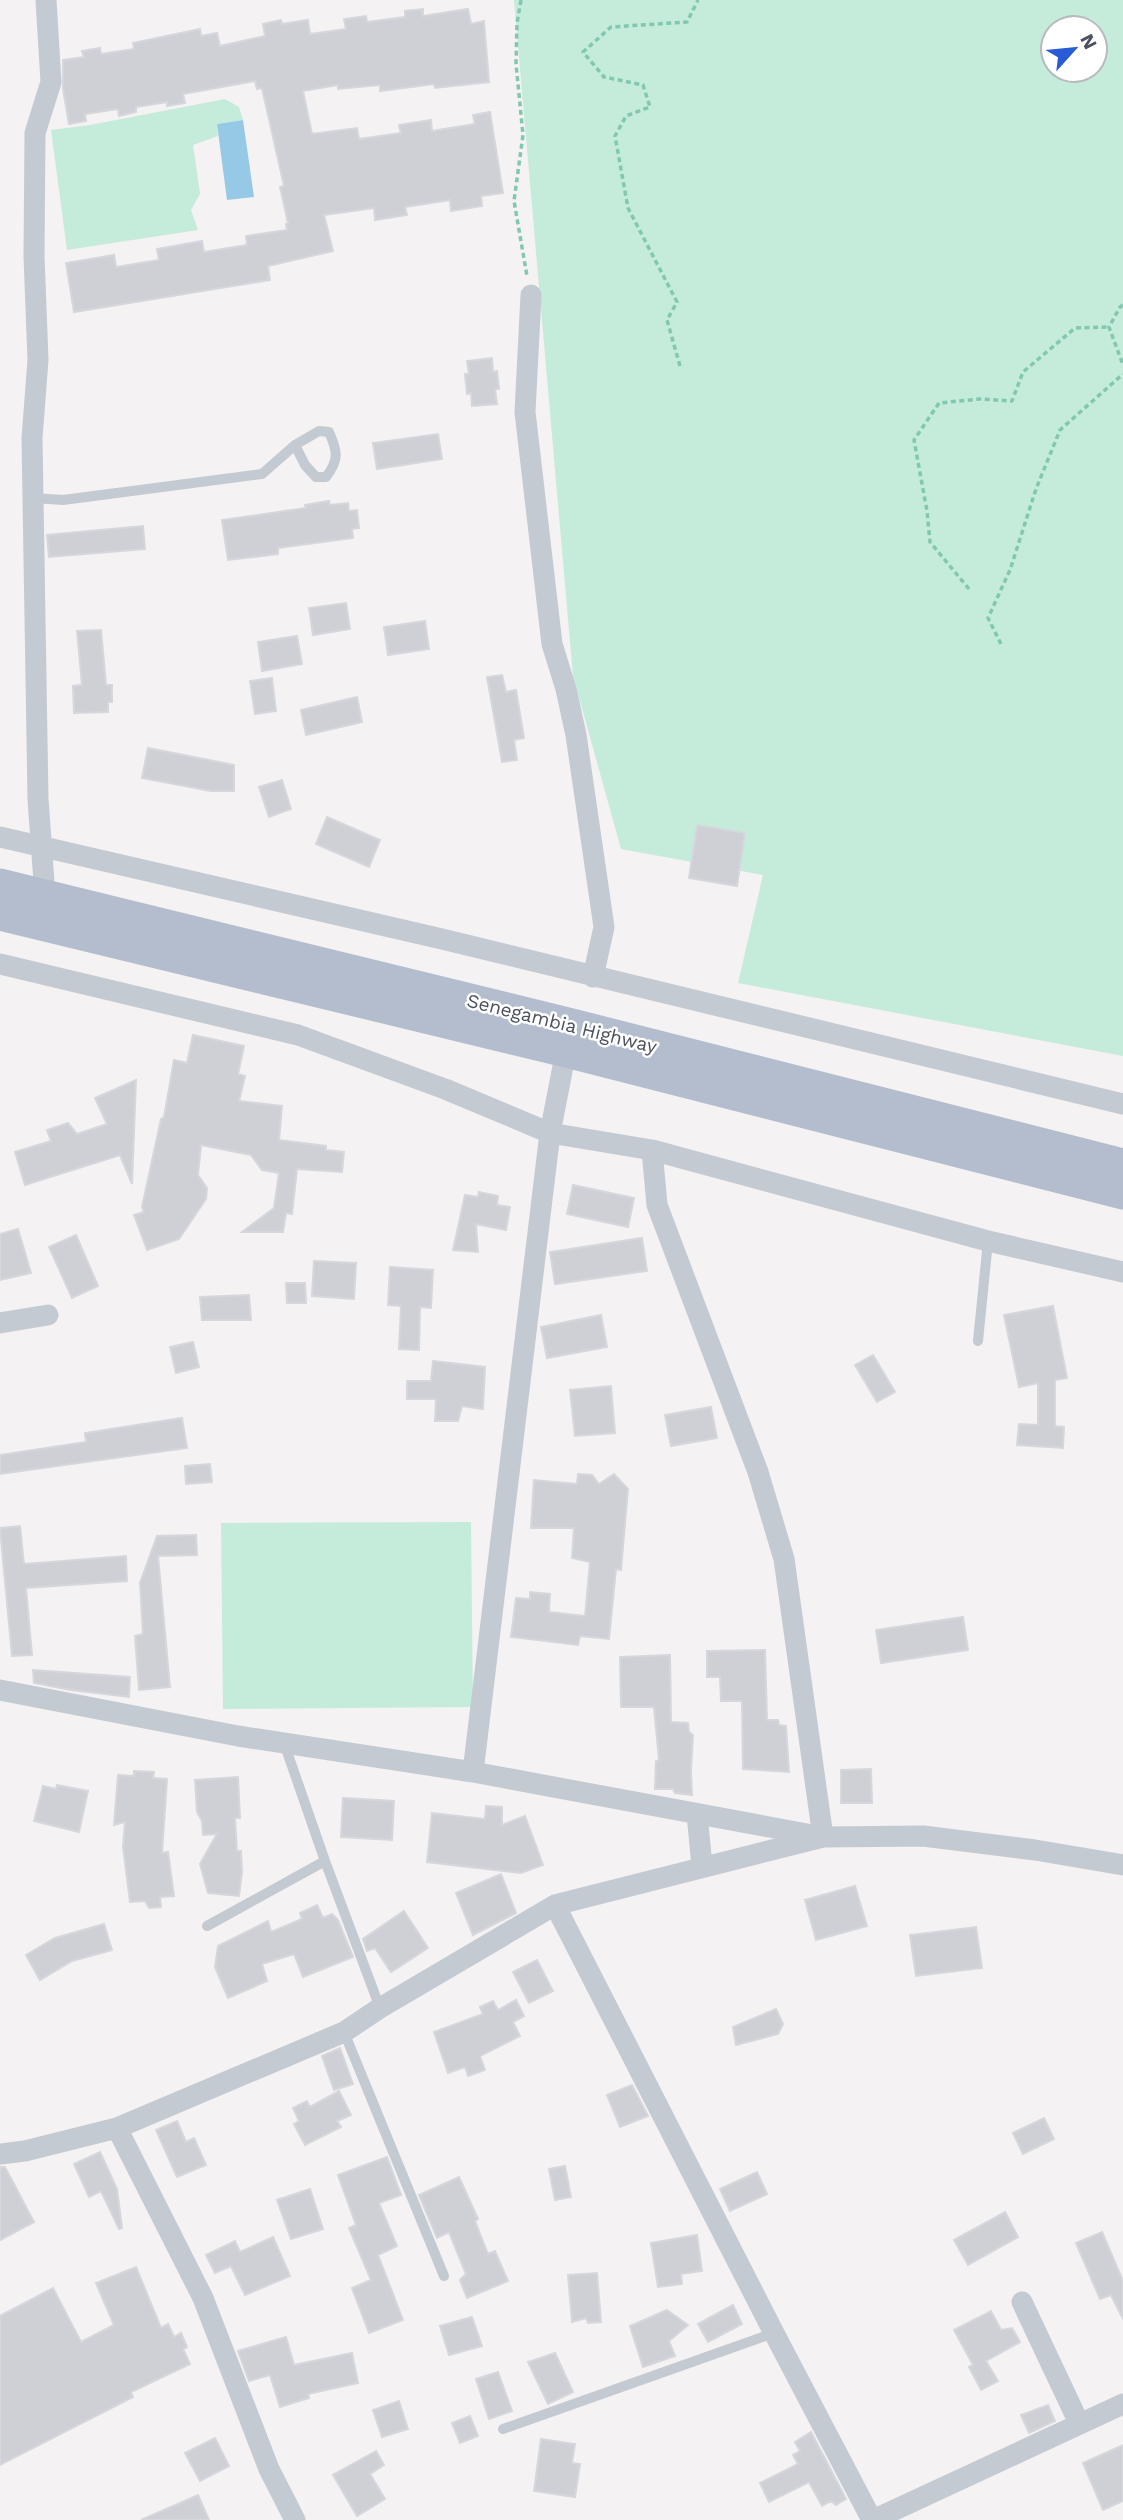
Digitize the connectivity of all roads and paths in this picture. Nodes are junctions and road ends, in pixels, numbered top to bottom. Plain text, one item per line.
1 (46, 0) edge
2 (522, 0) edge
3 (698, 0) edge
4 (531, 295) joint
5 (1123, 305) edge
6 (1109, 327) junction
7 (1123, 365) edge
8 (680, 366) dead end
9 (1123, 374) edge
10 (295, 445) junction
11 (34, 498) junction
12 (969, 589) dead end
13 (1001, 644) dead end
14 (0, 837) edge
15 (41, 846) junction
16 (0, 885) edge
17 (45, 896) junction
18 (0, 914) edge
19 (0, 964) edge
20 (593, 977) junction
21 (566, 1051) junction
22 (1123, 1104) edge
23 (550, 1133) junction
24 (652, 1150) junction
25 (1123, 1165) edge
26 (1123, 1193) edge
27 (988, 1241) junction
28 (1123, 1272) edge
29 (48, 1315) dead end
30 (0, 1323) edge
31 (978, 1341) dead end
32 (0, 1690) edge
33 (283, 1741) junction
34 (473, 1772) junction
35 (697, 1814) junction
36 (823, 1837) junction
37 (325, 1861) junction
38 (702, 1866) junction
39 (1123, 1866) edge
40 (555, 1905) junction
41 (208, 1926) dead end
42 (380, 2008) junction
43 (344, 2032) junction
44 (117, 2128) junction
45 (0, 2154) edge
46 (443, 2276) dead end
47 (1022, 2302) dead end
48 (774, 2333) junction
49 (1123, 2404) edge
50 (1079, 2423) junction
51 (503, 2429) dead end
52 (295, 2520) edge
53 (872, 2520) edge

1 - 11 street
2 - 4 path
3 - 8 path
4 - 20 street
5 - 6 path
6 - 7 path
6 - 12 path
9 - 13 path
10 - 10 lane
10 - 11 lane
11 - 15 street
14 - 15 street
15 - 17 street
15 - 20 street
16 - 17 main road, Senegambia Highway
17 - 25 main road, Senegambia Highway
18 - 21 main road, Senegambia Highway
19 - 23 street
20 - 22 street
21 - 23 street
21 - 26 main road, Senegambia Highway
23 - 24 street
23 - 34 street
24 - 27 street
24 - 36 street
27 - 28 street
27 - 31 lane
29 - 30 street
32 - 33 street
33 - 34 street
33 - 37 lane
34 - 35 street
35 - 36 street
35 - 38 street
36 - 38 street
36 - 39 street
37 - 41 lane
37 - 42 lane
38 - 40 street
40 - 42 street
40 - 48 street
42 - 43 street
43 - 44 street
43 - 46 lane
44 - 45 street
44 - 52 street
47 - 50 street
48 - 51 lane
48 - 53 street
49 - 50 street
50 - 53 street

